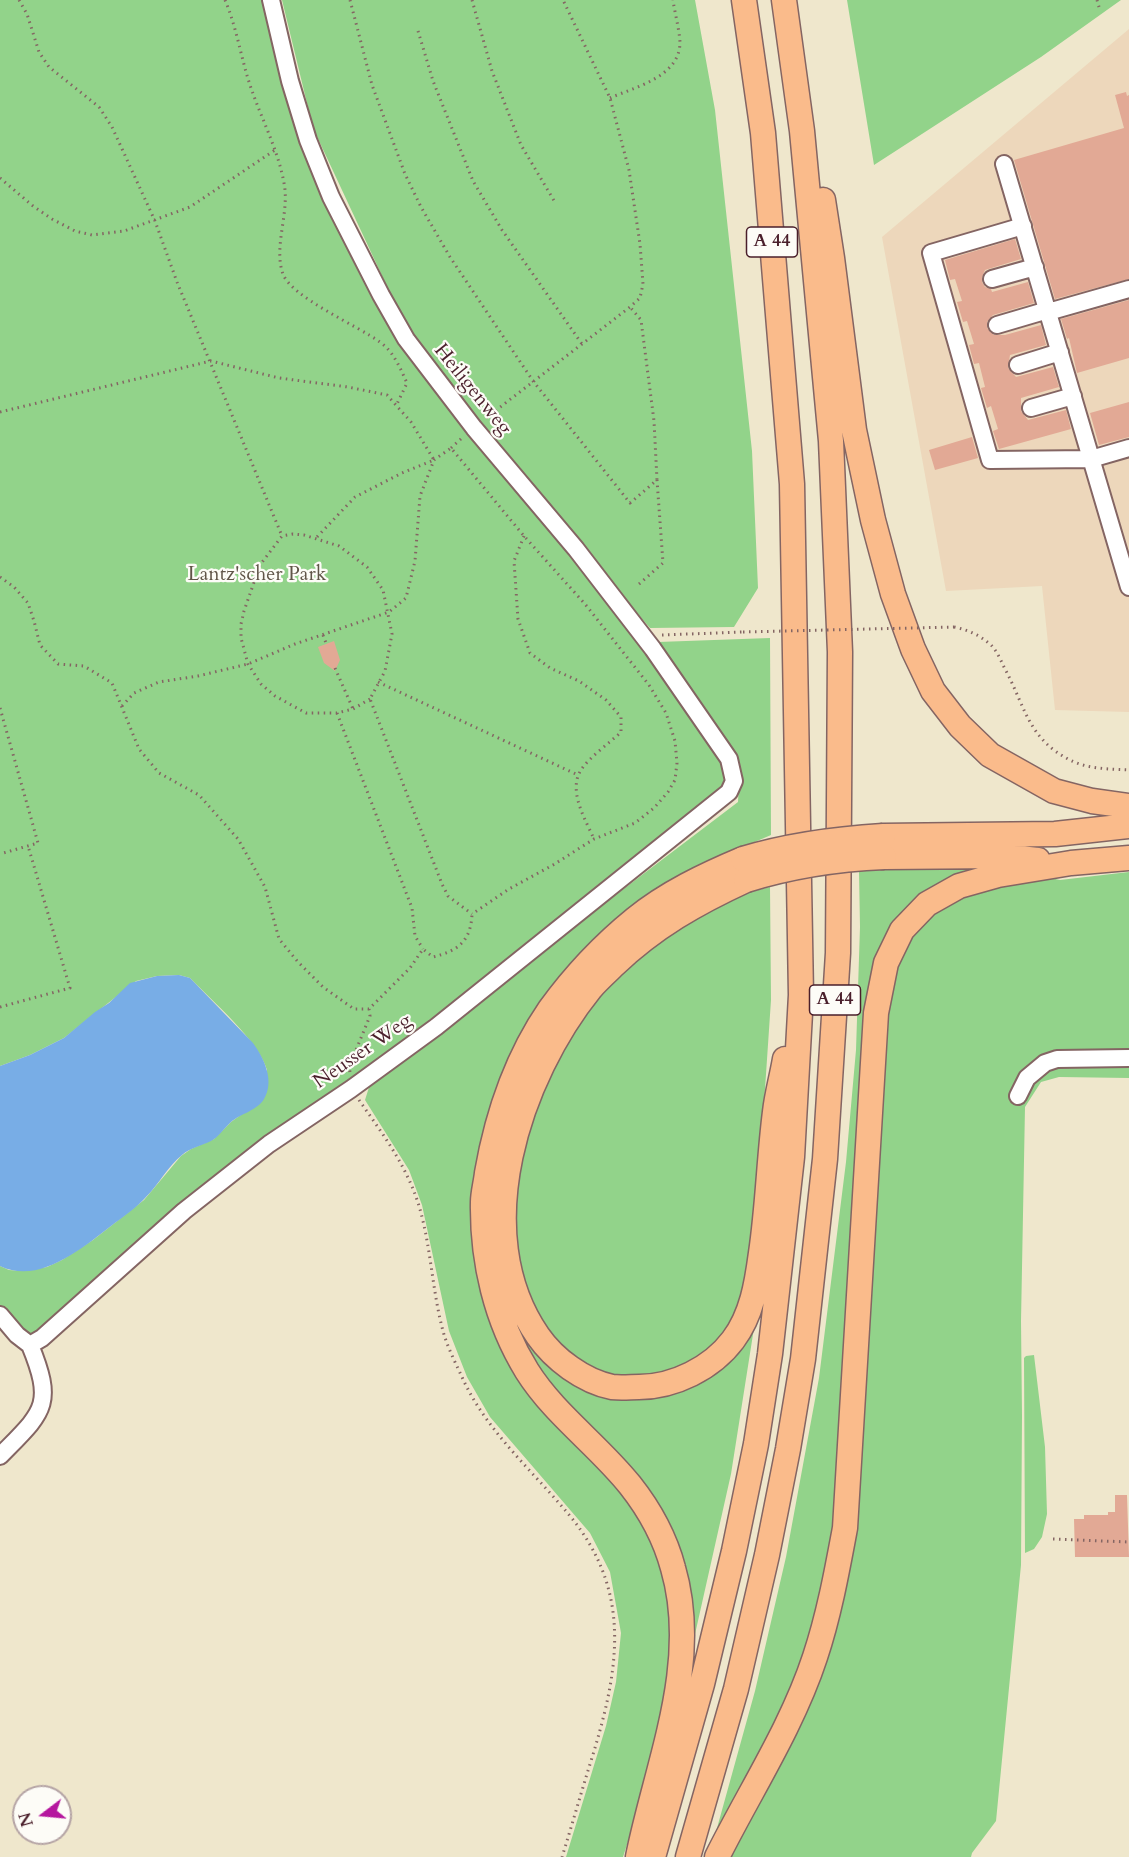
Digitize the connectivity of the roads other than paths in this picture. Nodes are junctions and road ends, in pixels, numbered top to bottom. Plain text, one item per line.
1 (271, 0) edge
2 (744, 0) edge
3 (784, 0) edge
4 (802, 130) junction
5 (1004, 164) dead end
6 (1023, 226) junction
7 (1035, 267) junction
8 (992, 279) dead end
9 (1129, 289) edge
10 (1048, 311) junction
11 (997, 325) dead end
12 (1060, 352) junction
13 (1018, 364) dead end
14 (1073, 396) junction
15 (1031, 408) dead end
16 (1129, 448) edge
17 (1091, 459) junction
18 (1129, 586) edge
19 (729, 759) joint
20 (1129, 806) edge
21 (1129, 826) edge
22 (884, 846) junction
23 (1129, 858) edge
24 (1071, 862) junction
25 (744, 869) junction
26 (801, 995) junction
27 (1129, 1058) edge
28 (1018, 1096) dead end
29 (0, 1315) edge
30 (30, 1345) junction
31 (0, 1456) edge
32 (638, 1857) edge
33 (653, 1857) edge
34 (688, 1857) edge
35 (717, 1857) edge

1 - 19 lane, Heiligenweg
2 - 26 highway, A 44
3 - 4 highway, A 44
4 - 20 highway
4 - 34 highway, A 44
5 - 6 lane
6 - 7 lane
6 - 17 lane
7 - 8 lane
7 - 10 lane
9 - 10 lane
10 - 11 lane
10 - 12 lane
12 - 13 lane
12 - 14 lane
14 - 15 lane
14 - 17 lane
16 - 17 lane
17 - 18 lane
19 - 30 lane, Neusser Weg
21 - 22 highway
22 - 24 highway
22 - 25 highway, bridge
23 - 24 highway
24 - 35 highway
25 - 26 highway
25 - 32 highway
26 - 33 highway, A 44
27 - 28 lane
29 - 30 lane
30 - 31 lane

